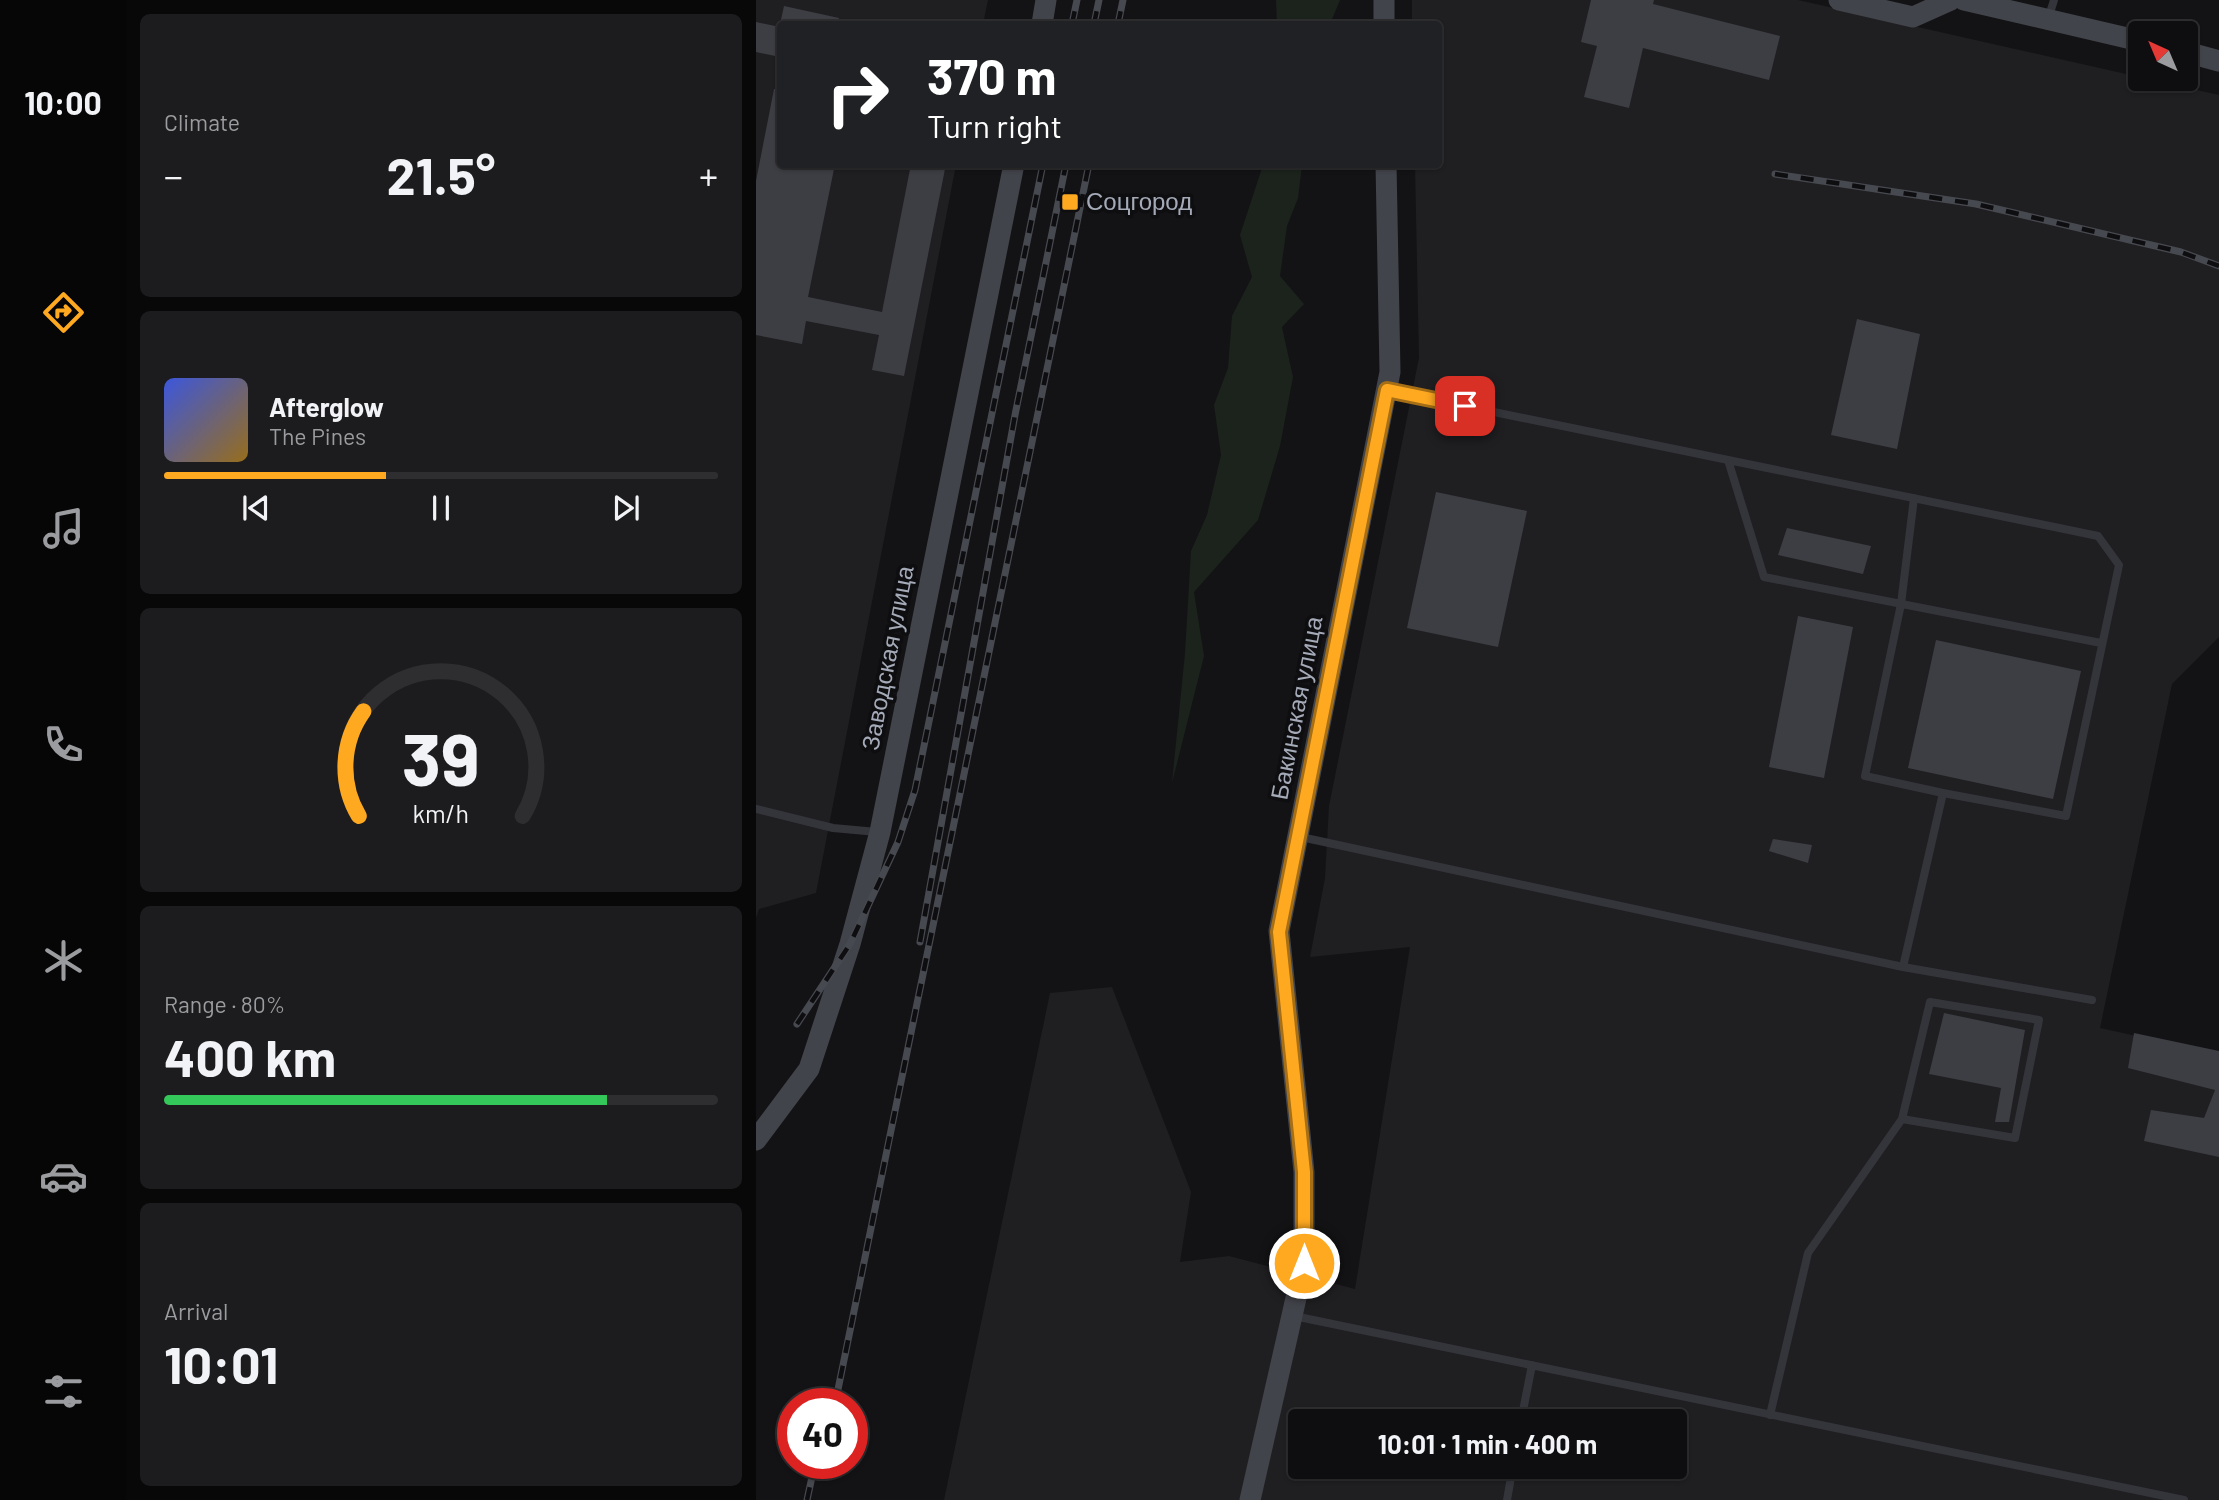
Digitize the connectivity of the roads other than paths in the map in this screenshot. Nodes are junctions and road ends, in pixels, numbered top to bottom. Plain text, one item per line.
1 (1046, 0) edge
2 (1384, 0) edge
3 (1839, 0) edge
4 (1951, 0) edge
5 (1964, 0) edge
6 (2051, 9) edge
7 (1042, 21) edge
8 (1384, 21) edge
9 (2128, 37) edge
10 (2198, 55) edge
11 (2219, 61) edge
12 (1013, 168) edge
13 (1386, 168) edge
14 (1387, 390) junction
15 (1728, 460) junction
16 (1914, 498) junction
17 (1901, 604) junction
18 (2101, 643) junction
19 (1943, 793) junction
20 (756, 809) edge
21 (880, 832) junction
22 (1298, 837) junction
23 (1903, 967) junction
24 (2092, 1000) dead end
25 (1902, 1119) junction
26 (756, 1140) edge
27 (1292, 1316) junction
28 (1532, 1365) junction
29 (1523, 1409) edge
30 (1770, 1415) junction
31 (1511, 1479) edge
32 (2140, 1496) edge
33 (1250, 1500) edge
34 (1507, 1500) edge
35 (2184, 1500) edge

1 - 7 street
2 - 8 street
3 - 4 street
5 - 6 street
6 - 9 street
10 - 11 street
12 - 21 street, Заводская улица
13 - 14 street, Бакинская улица
14 - 15 lane
14 - 22 street, Бакинская улица
15 - 16 lane
15 - 17 lane
16 - 17 lane
16 - 18 lane
17 - 18 lane
17 - 19 lane
18 - 19 lane
19 - 23 lane
20 - 21 lane
21 - 26 street, Заводская улица
22 - 23 lane
22 - 27 street, Бакинская улица
23 - 24 lane
25 - 25 lane
25 - 30 lane
27 - 28 lane
27 - 33 street, Бакинская улица
28 - 29 lane
28 - 30 lane
30 - 32 lane
31 - 34 lane
32 - 35 lane

